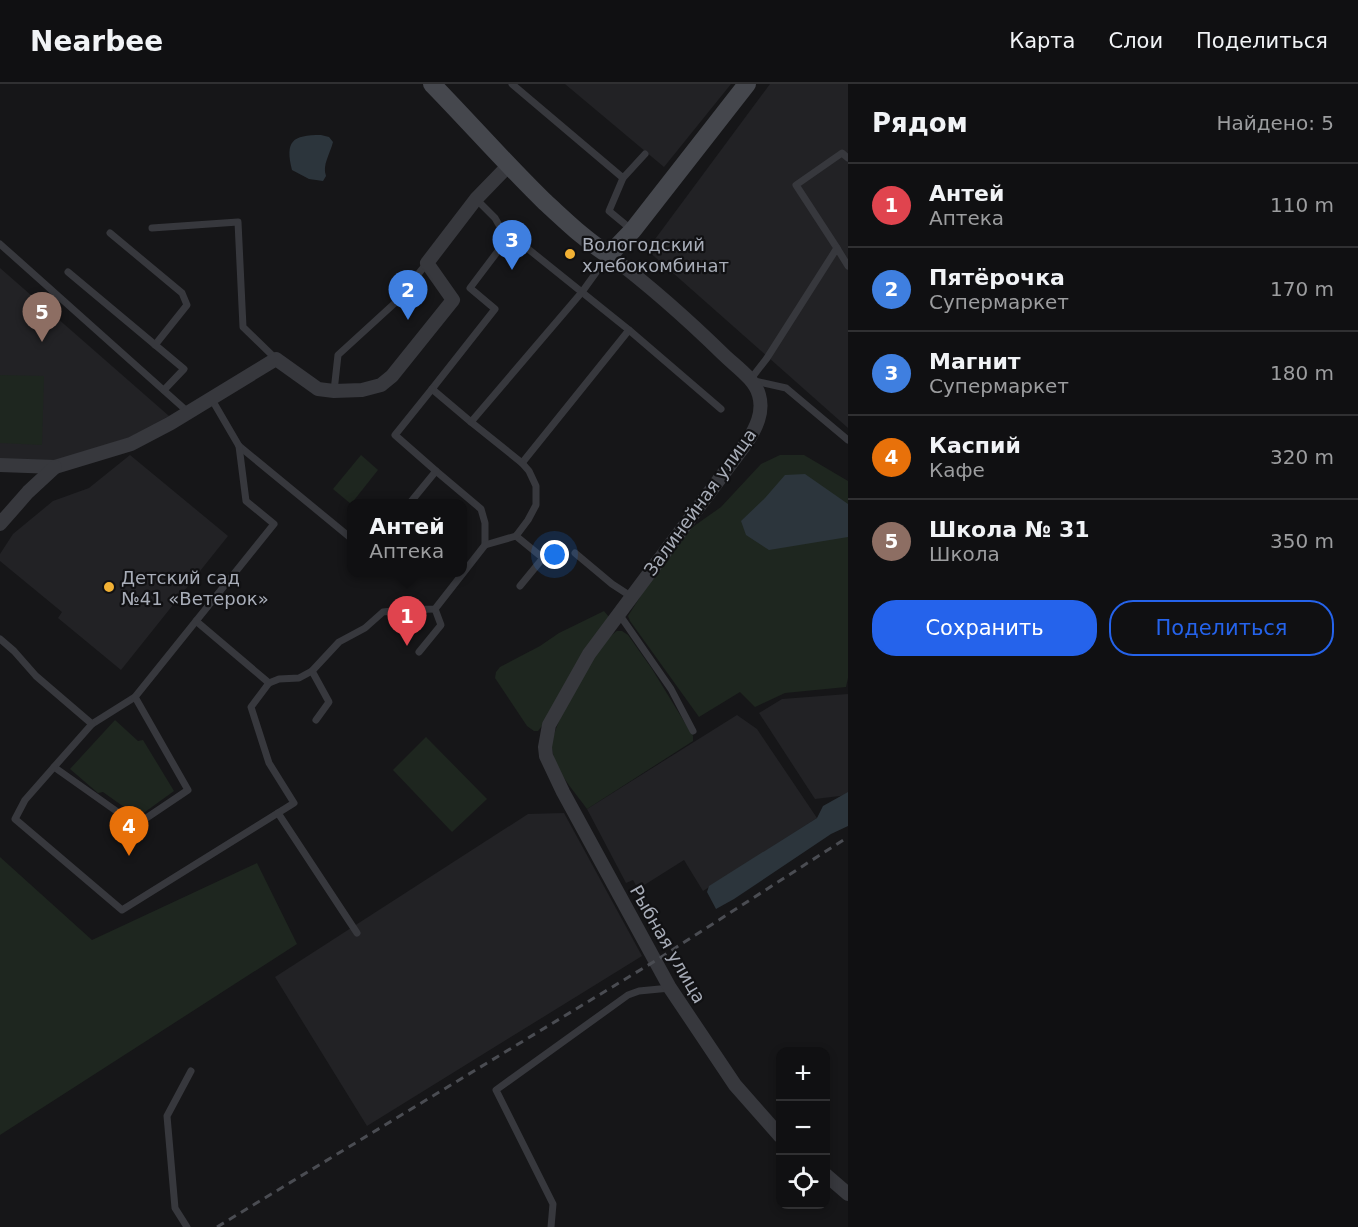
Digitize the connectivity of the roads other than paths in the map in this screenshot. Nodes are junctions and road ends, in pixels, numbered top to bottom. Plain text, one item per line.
1 (432, 84) edge
2 (512, 84) edge
3 (747, 84) edge
4 (645, 154) dead end
5 (848, 158) edge
6 (509, 165) junction
7 (623, 178) junction
8 (476, 199) junction
9 (152, 228) dead end
10 (633, 230) junction
11 (110, 233) dead end
12 (507, 239) junction
13 (0, 244) edge
14 (837, 248) junction
15 (609, 255) junction
16 (427, 263) junction
17 (848, 266) edge
18 (68, 272) dead end
19 (582, 292) junction
20 (628, 330) junction
21 (155, 345) junction
22 (276, 359) junction
23 (750, 380) junction
24 (432, 389) junction
25 (164, 390) junction
26 (334, 391) junction
27 (212, 398) junction
28 (721, 409) dead end
29 (188, 412) junction
30 (471, 422) junction
31 (848, 441) edge
32 (239, 446) junction
33 (522, 463) junction
34 (0, 465) edge
35 (55, 467) junction
36 (436, 471) junction
37 (413, 499) edge
38 (0, 524) edge
39 (347, 536) edge
40 (516, 536) junction
41 (485, 545) junction
42 (575, 553) dead end
43 (467, 568) edge
44 (460, 577) edge
45 (520, 586) dead end
46 (632, 597) junction
47 (435, 609) junction
48 (619, 614) junction
49 (196, 621) junction
50 (0, 639) edge
51 (419, 652) dead end
52 (312, 671) junction
53 (269, 683) junction
54 (135, 697) junction
55 (315, 720) dead end
56 (92, 724) junction
57 (693, 731) dead end
58 (546, 756) joint
59 (54, 767) junction
60 (278, 813) junction
61 (357, 933) dead end
62 (670, 988) junction
63 (191, 1071) dead end
64 (776, 1131) edge
65 (830, 1179) edge
66 (848, 1194) edge
67 (187, 1227) edge
68 (551, 1227) edge

1 - 6 main road
2 - 7 lane
3 - 10 main road
4 - 7 lane
5 - 14 lane
6 - 8 street
6 - 15 main road
7 - 10 lane
8 - 12 lane
8 - 16 street
9 - 22 lane
10 - 15 main road
11 - 21 lane
12 - 19 lane
12 - 24 lane
13 - 25 lane
14 - 17 lane
14 - 23 lane
15 - 19 lane
15 - 23 street, Залинейная улица
16 - 26 lane
16 - 26 street
18 - 21 lane
19 - 20 lane
19 - 30 lane
20 - 28 lane
20 - 33 lane
21 - 25 lane
22 - 26 street
22 - 27 street
23 - 31 lane
23 - 46 street, Залинейная улица
24 - 30 lane
24 - 36 lane
25 - 29 lane
27 - 29 street
27 - 32 lane
29 - 35 street
30 - 33 lane
32 - 39 lane
32 - 49 lane
33 - 40 lane
34 - 35 street
35 - 38 street
36 - 37 lane
36 - 41 lane
40 - 41 lane
40 - 45 lane
41 - 43 lane
42 - 46 lane
44 - 47 lane
46 - 48 street, Залинейная улица
47 - 51 lane
47 - 52 lane
48 - 57 lane
48 - 58 street, Залинейная улица
49 - 53 lane
49 - 54 lane
50 - 56 lane
52 - 53 lane
52 - 55 lane
53 - 60 lane
54 - 56 lane
54 - 59 lane
56 - 59 lane
58 - 62 street, Рыбная улица
59 - 60 lane
60 - 61 lane
62 - 64 street, Рыбная улица
62 - 68 lane
63 - 67 lane
65 - 66 street

